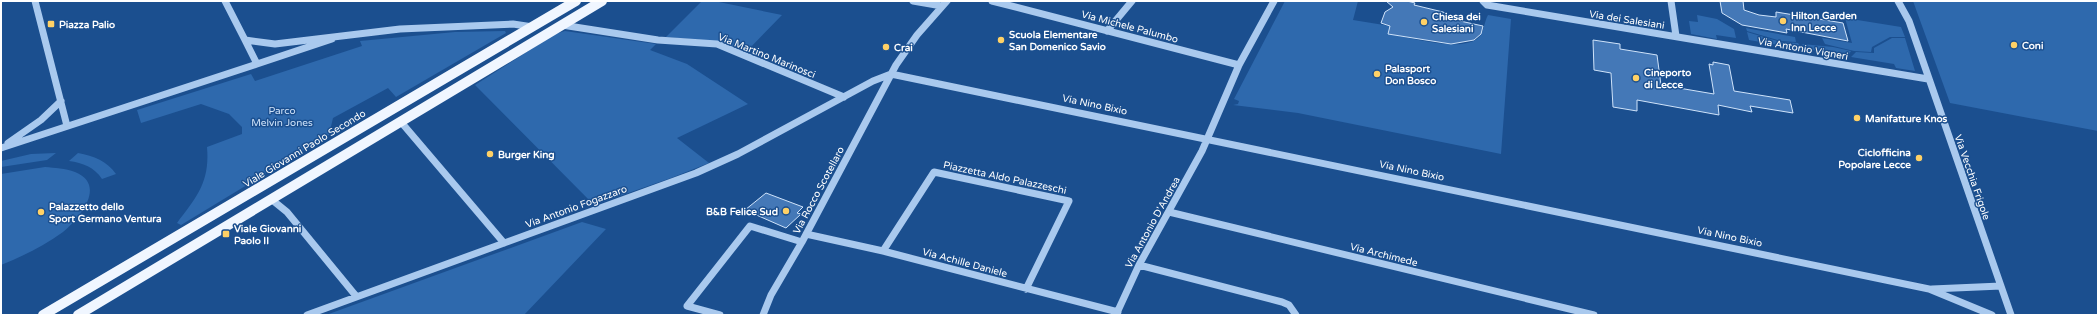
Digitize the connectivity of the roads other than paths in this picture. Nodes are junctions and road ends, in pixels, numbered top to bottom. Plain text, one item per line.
1 (35, 1) edge
2 (225, 1) edge
3 (576, 1) edge
4 (602, 1) edge
5 (913, 1) edge
6 (947, 1) edge
7 (992, 1) edge
8 (1132, 1) edge
9 (1274, 1) edge
10 (1483, 1) edge
11 (1671, 1) edge
12 (1898, 1) edge
13 (942, 6) junction
14 (562, 25) junction
15 (534, 27) junction
16 (1107, 31) junction
17 (343, 35) junction
18 (1676, 36) junction
19 (245, 40) junction
20 (257, 64) junction
21 (1239, 65) junction
22 (891, 74) junction
23 (1928, 79) junction
24 (844, 97) junction
25 (60, 101) junction
26 (401, 122) junction
27 (67, 126) junction
28 (1207, 139) junction
29 (1, 147) edge
30 (271, 199) junction
31 (1169, 212) junction
32 (806, 234) junction
33 (802, 242) junction
34 (504, 243) junction
35 (883, 251) junction
36 (1139, 265) junction
37 (2000, 286) junction
38 (1026, 289) junction
39 (1929, 289) junction
40 (356, 296) junction
41 (1117, 314) edge
42 (43, 315) edge
43 (78, 315) edge
44 (307, 315) edge
45 (720, 315) edge
46 (762, 315) edge
47 (1296, 315) edge
48 (1594, 315) edge
49 (1992, 315) edge
50 (2011, 315) edge

1 - 25 street
2 - 19 street
3 - 15 main road, Viale Giovanni Paolo Secondo
4 - 14 main road
5 - 13 street
6 - 13 street, Via Rocco Scotellaro
7 - 16 street, Via Michele Palumbo
8 - 16 street
9 - 21 street, Via Antonio D'Andrea
10 - 18 street, Via dei Salesiani
11 - 18 street
12 - 23 street, Via Vecchia Frigole
13 - 22 street, Via Rocco Scotellaro
14 - 24 street, Via Martino Marinosci
14 - 26 main road
15 - 17 street
15 - 42 main road, Viale Giovanni Paolo Secondo
16 - 21 street, Via Michele Palumbo
17 - 19 street
17 - 20 street
18 - 23 street, Via Antonio Vigneri
19 - 20 street
20 - 27 street
21 - 28 street, Via Antonio D'Andrea
22 - 24 street, Via Antonio Fogazzaro
22 - 28 street, Via Nino Bixio
22 - 32 street, Via Rocco Scotellaro
23 - 37 street, Via Vecchia Frigole
24 - 34 street, Via Antonio Fogazzaro
25 - 27 street
25 - 29 street
26 - 30 main road
26 - 34 street
27 - 29 street
28 - 31 street, Via Antonio D'Andrea
28 - 39 street, Via Nino Bixio
30 - 40 street
30 - 43 main road
31 - 36 street, Via Antonio D'Andrea
31 - 48 street, Via Archimede
32 - 33 street, Via Rocco Scotellaro
32 - 35 street, Via Achille Daniele
33 - 45 street
33 - 46 street, Via Rocco Scotellaro
34 - 40 street, Via Antonio Fogazzaro
35 - 38 street, Via Achille Daniele
35 - 38 street, Piazzetta Aldo Palazzeschi
36 - 41 street, Via Antonio D'Andrea
36 - 47 street
37 - 39 street, Via Nino Bixio
37 - 50 street, Via Vecchia Frigole
38 - 41 street, Via Achille Daniele
39 - 49 street, Via Nino Bixio
40 - 44 street, Via Antonio Fogazzaro

